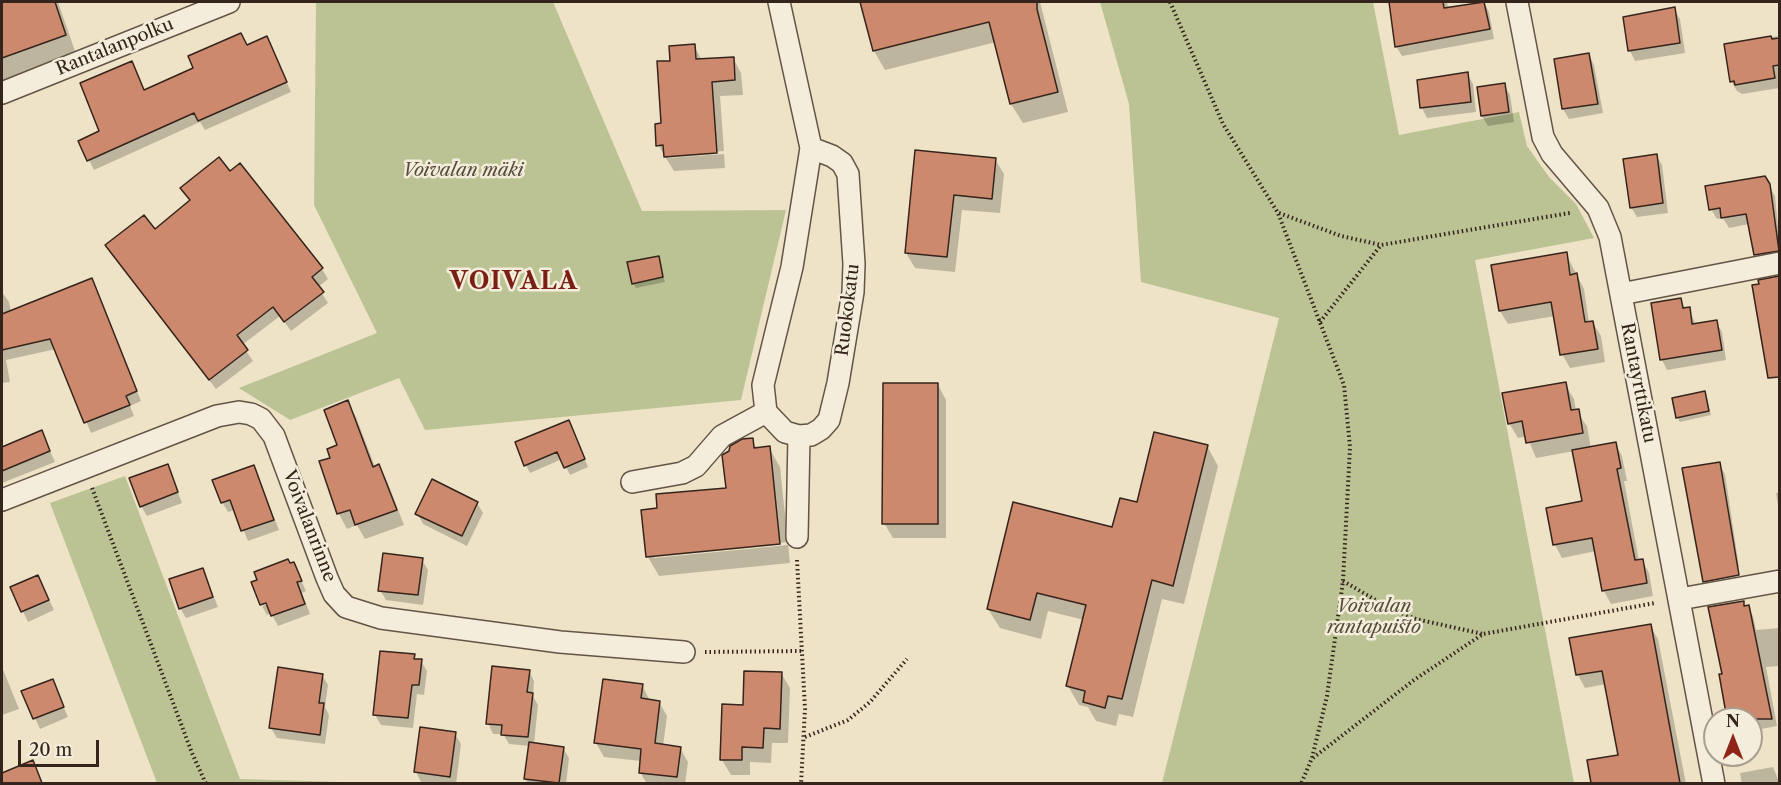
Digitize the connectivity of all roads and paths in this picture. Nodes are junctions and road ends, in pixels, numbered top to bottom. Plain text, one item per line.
1 (229, 2) edge
2 (779, 2) edge
3 (1170, 2) edge
4 (1517, 2) edge
5 (2, 93) edge
6 (810, 148) junction
7 (1598, 208) junction
8 (1278, 213) junction
9 (1381, 245) junction
10 (1779, 263) edge
11 (1621, 294) junction
12 (1320, 322) junction
13 (766, 412) junction
14 (799, 436) junction
15 (84, 468) junction
16 (632, 482) dead end
17 (2, 500) edge
18 (797, 537) joint
19 (1343, 581) junction
20 (1779, 581) edge
21 (1680, 599) junction
22 (1484, 634) junction
23 (801, 651) junction
24 (684, 652) joint
25 (906, 659) dead end
26 (805, 737) junction
27 (1312, 758) junction
28 (206, 783) edge
29 (801, 783) edge
30 (1301, 783) edge
31 (1714, 783) edge

1 - 5 street, Rantalanpolku
2 - 6 street
3 - 8 path
4 - 7 street, Rantayrttikatu
6 - 13 street
6 - 14 street, Ruokokatu
7 - 9 path
7 - 11 street, Rantayrttikatu
8 - 9 path
8 - 12 path
9 - 12 path
10 - 11 street
11 - 21 street, Rantayrttikatu
12 - 19 path
13 - 14 street
13 - 16 street
14 - 18 street
15 - 17 street, Voivalanrinne
15 - 24 street, Voivalanrinne
15 - 28 path
18 - 23 path
19 - 22 path
19 - 27 path
20 - 21 street
21 - 22 path
21 - 31 street, Rantayrttikatu
22 - 27 path
23 - 24 path
23 - 26 path
25 - 26 path
26 - 29 path
27 - 30 path

